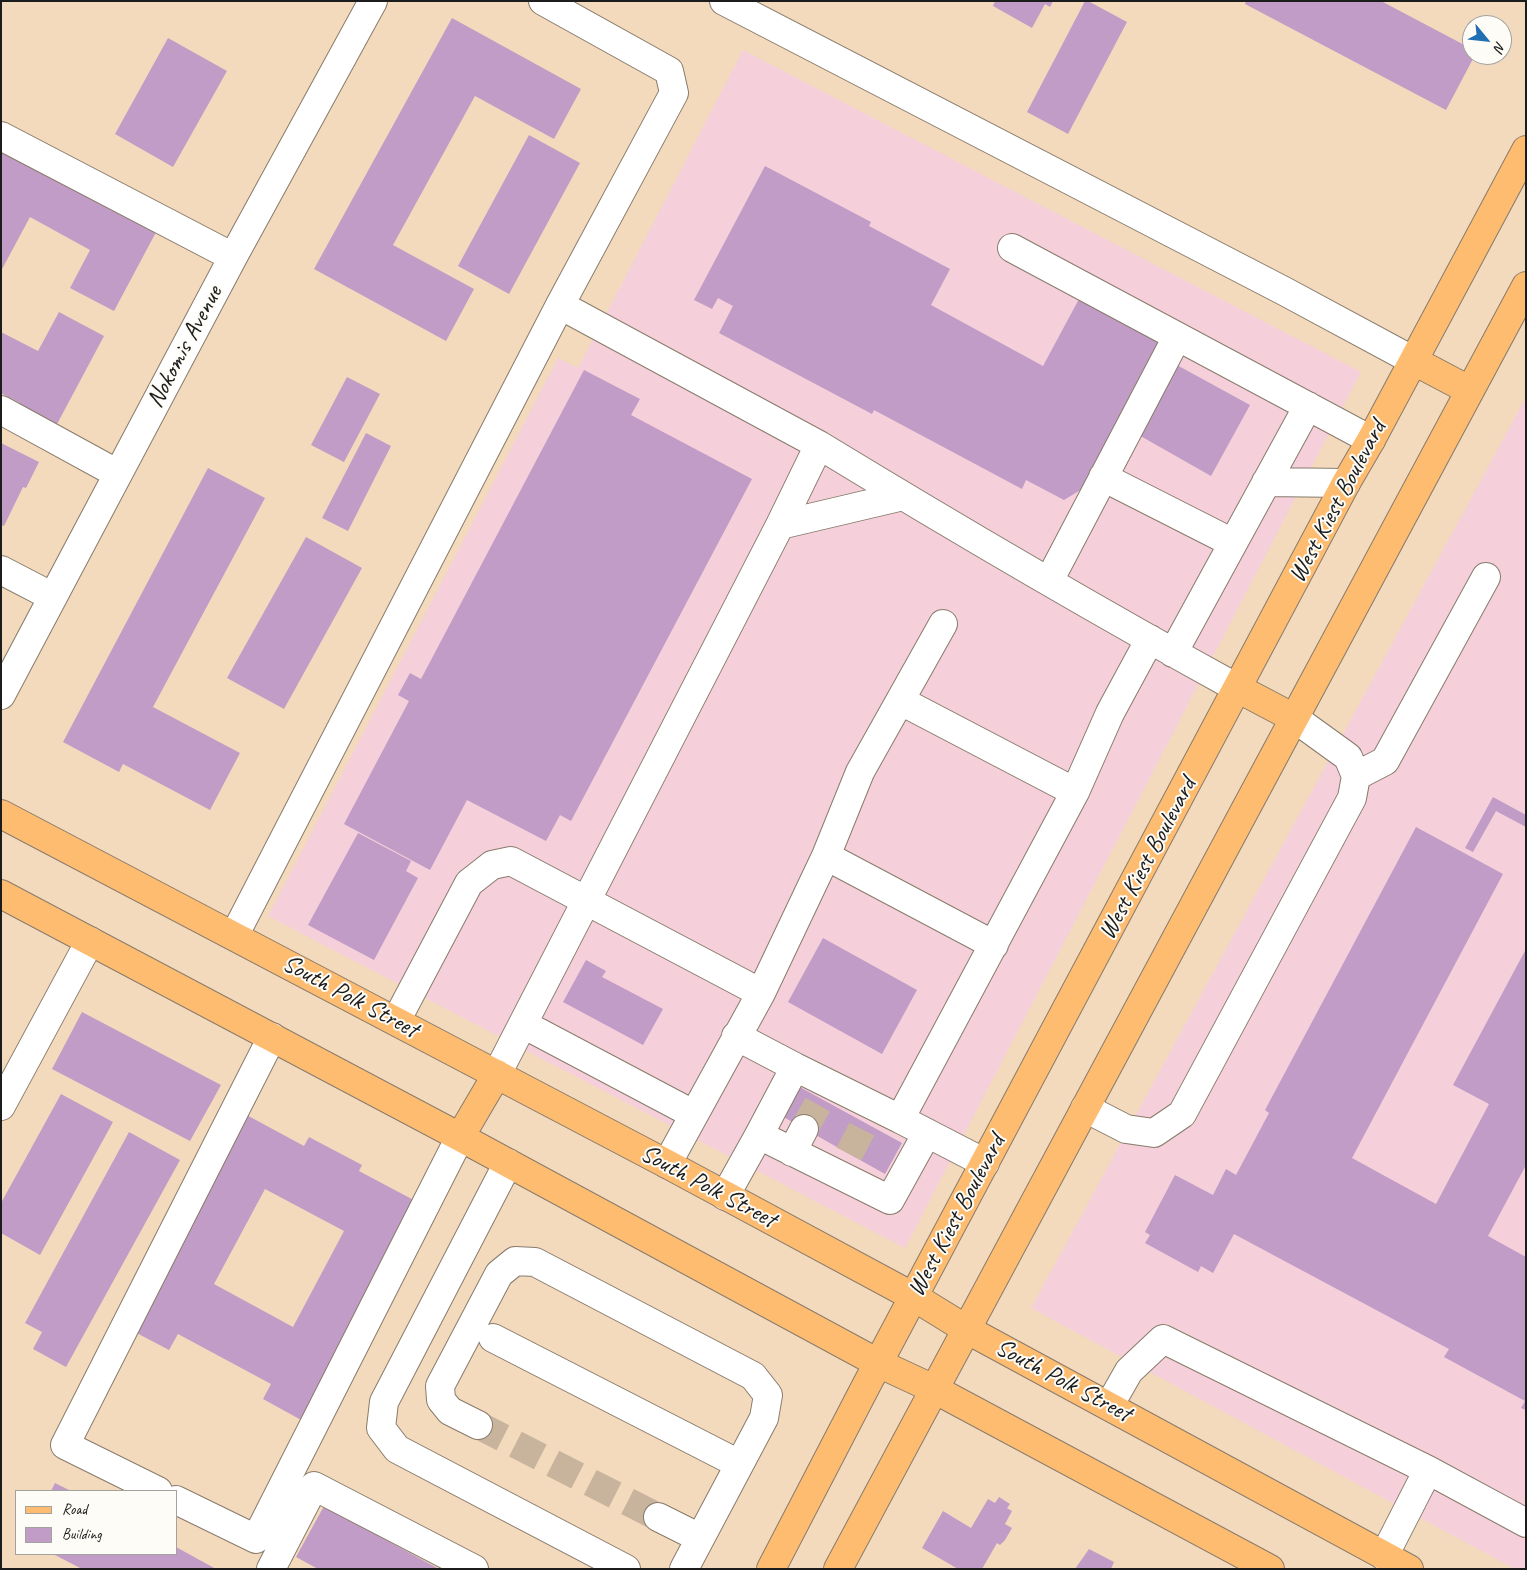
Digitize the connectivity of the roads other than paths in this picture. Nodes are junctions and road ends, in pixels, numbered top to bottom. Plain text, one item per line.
1 (373, 1) edge
2 (543, 1) edge
3 (724, 1) edge
4 (1, 136) edge
5 (1526, 150) edge
6 (1012, 248) dead end
7 (233, 257) junction
8 (1526, 286) edge
9 (560, 306) junction
10 (1177, 337) junction
11 (1414, 360) junction
12 (1470, 390) junction
13 (1308, 406) junction
14 (1, 410) edge
15 (1371, 440) junction
16 (819, 445) junction
17 (118, 474) junction
18 (1103, 477) junction
19 (1266, 482) junction
20 (1346, 483) junction
21 (903, 496) junction
22 (780, 525) junction
23 (1233, 544) junction
24 (1, 570) edge
25 (1486, 577) dead end
26 (1050, 580) junction
27 (53, 597) junction
28 (943, 624) dead end
29 (1150, 639) junction
30 (1173, 652) junction
31 (1239, 688) junction
32 (1, 695) edge
33 (901, 701) junction
34 (1294, 718) junction
35 (1356, 776) junction
36 (1075, 792) junction
37 (1, 814) edge
38 (826, 856) junction
39 (1, 894) edge
40 (586, 900) junction
41 (234, 936) junction
42 (90, 940) junction
43 (994, 945) junction
44 (761, 993) junction
45 (396, 1021) junction
46 (523, 1024) junction
47 (736, 1036) junction
48 (272, 1037) junction
49 (795, 1067) junction
50 (497, 1074) junction
51 (1, 1106) edge
52 (1085, 1108) junction
53 (693, 1114) junction
54 (900, 1119) junction
55 (927, 1133) junction
56 (759, 1135) junction
57 (460, 1137) junction
58 (508, 1163) junction
59 (985, 1163) junction
60 (667, 1164) junction
61 (725, 1196) junction
62 (914, 1297) junction
63 (966, 1329) junction
64 (493, 1338) dead end
65 (878, 1363) junction
66 (934, 1389) junction
67 (1109, 1406) junction
68 (478, 1425) tunnel mouth
69 (739, 1464) junction
70 (1428, 1470) junction
71 (156, 1490) edge
72 (178, 1501) edge
73 (658, 1516) tunnel mouth
74 (1526, 1523) edge
75 (700, 1538) junction
76 (1384, 1556) junction
77 (271, 1569) edge
78 (474, 1569) edge
79 (626, 1569) edge
80 (684, 1569) edge
81 (771, 1569) edge
82 (838, 1569) edge
83 (1270, 1569) edge
84 (1409, 1569) edge

1 - 7 street, Nokomis Avenue
2 - 9 street
3 - 11 street
4 - 7 street
5 - 11 main road, West Kiest Boulevard
6 - 10 street
7 - 17 street, Nokomis Avenue
8 - 12 main road
9 - 16 street
9 - 41 street
10 - 13 street
10 - 18 street
11 - 12 main road
11 - 15 main road, West Kiest Boulevard
12 - 34 main road
13 - 15 street
13 - 19 street
14 - 17 street
15 - 20 main road, West Kiest Boulevard
16 - 21 street
16 - 22 street
17 - 27 street, Nokomis Avenue
18 - 23 street
18 - 26 street
19 - 20 street
19 - 23 street
20 - 31 main road, West Kiest Boulevard
21 - 22 street
21 - 26 street
22 - 40 street
23 - 30 street
24 - 27 street
25 - 35 street
26 - 29 street
27 - 32 street, Nokomis Avenue
28 - 33 street
29 - 30 street
29 - 36 street
30 - 31 street
31 - 34 main road
31 - 59 main road, West Kiest Boulevard
33 - 36 street
33 - 38 street
34 - 35 street
34 - 52 main road
35 - 52 street
36 - 43 street
37 - 41 main road, South Polk Street
38 - 43 street
38 - 44 street
39 - 42 main road
40 - 44 street
40 - 45 street
40 - 46 street
41 - 45 main road, South Polk Street
42 - 48 main road
42 - 51 street
43 - 54 street
44 - 47 street
45 - 50 main road, South Polk Street
46 - 50 street
46 - 53 street
47 - 49 street
47 - 53 street
48 - 57 main road
48 - 71 street
49 - 54 street
49 - 56 street
50 - 57 main road
50 - 60 main road, South Polk Street
52 - 63 main road
53 - 60 street
54 - 55 street
55 - 56 street
55 - 59 street
56 - 61 street
57 - 58 main road
57 - 72 street
58 - 65 main road
58 - 79 street
59 - 62 main road, West Kiest Boulevard
60 - 61 main road, South Polk Street
61 - 62 main road, South Polk Street
62 - 63 main road, South Polk Street
62 - 65 main road, West Kiest Boulevard
63 - 66 main road
63 - 67 main road, South Polk Street
64 - 69 street
65 - 66 main road
65 - 81 main road, West Kiest Boulevard
66 - 82 main road
66 - 83 main road
67 - 70 street
67 - 76 main road, South Polk Street
68 - 69 street
69 - 75 street
70 - 74 street
70 - 76 street
73 - 75 street
75 - 80 street
76 - 84 main road, South Polk Street
77 - 78 street

